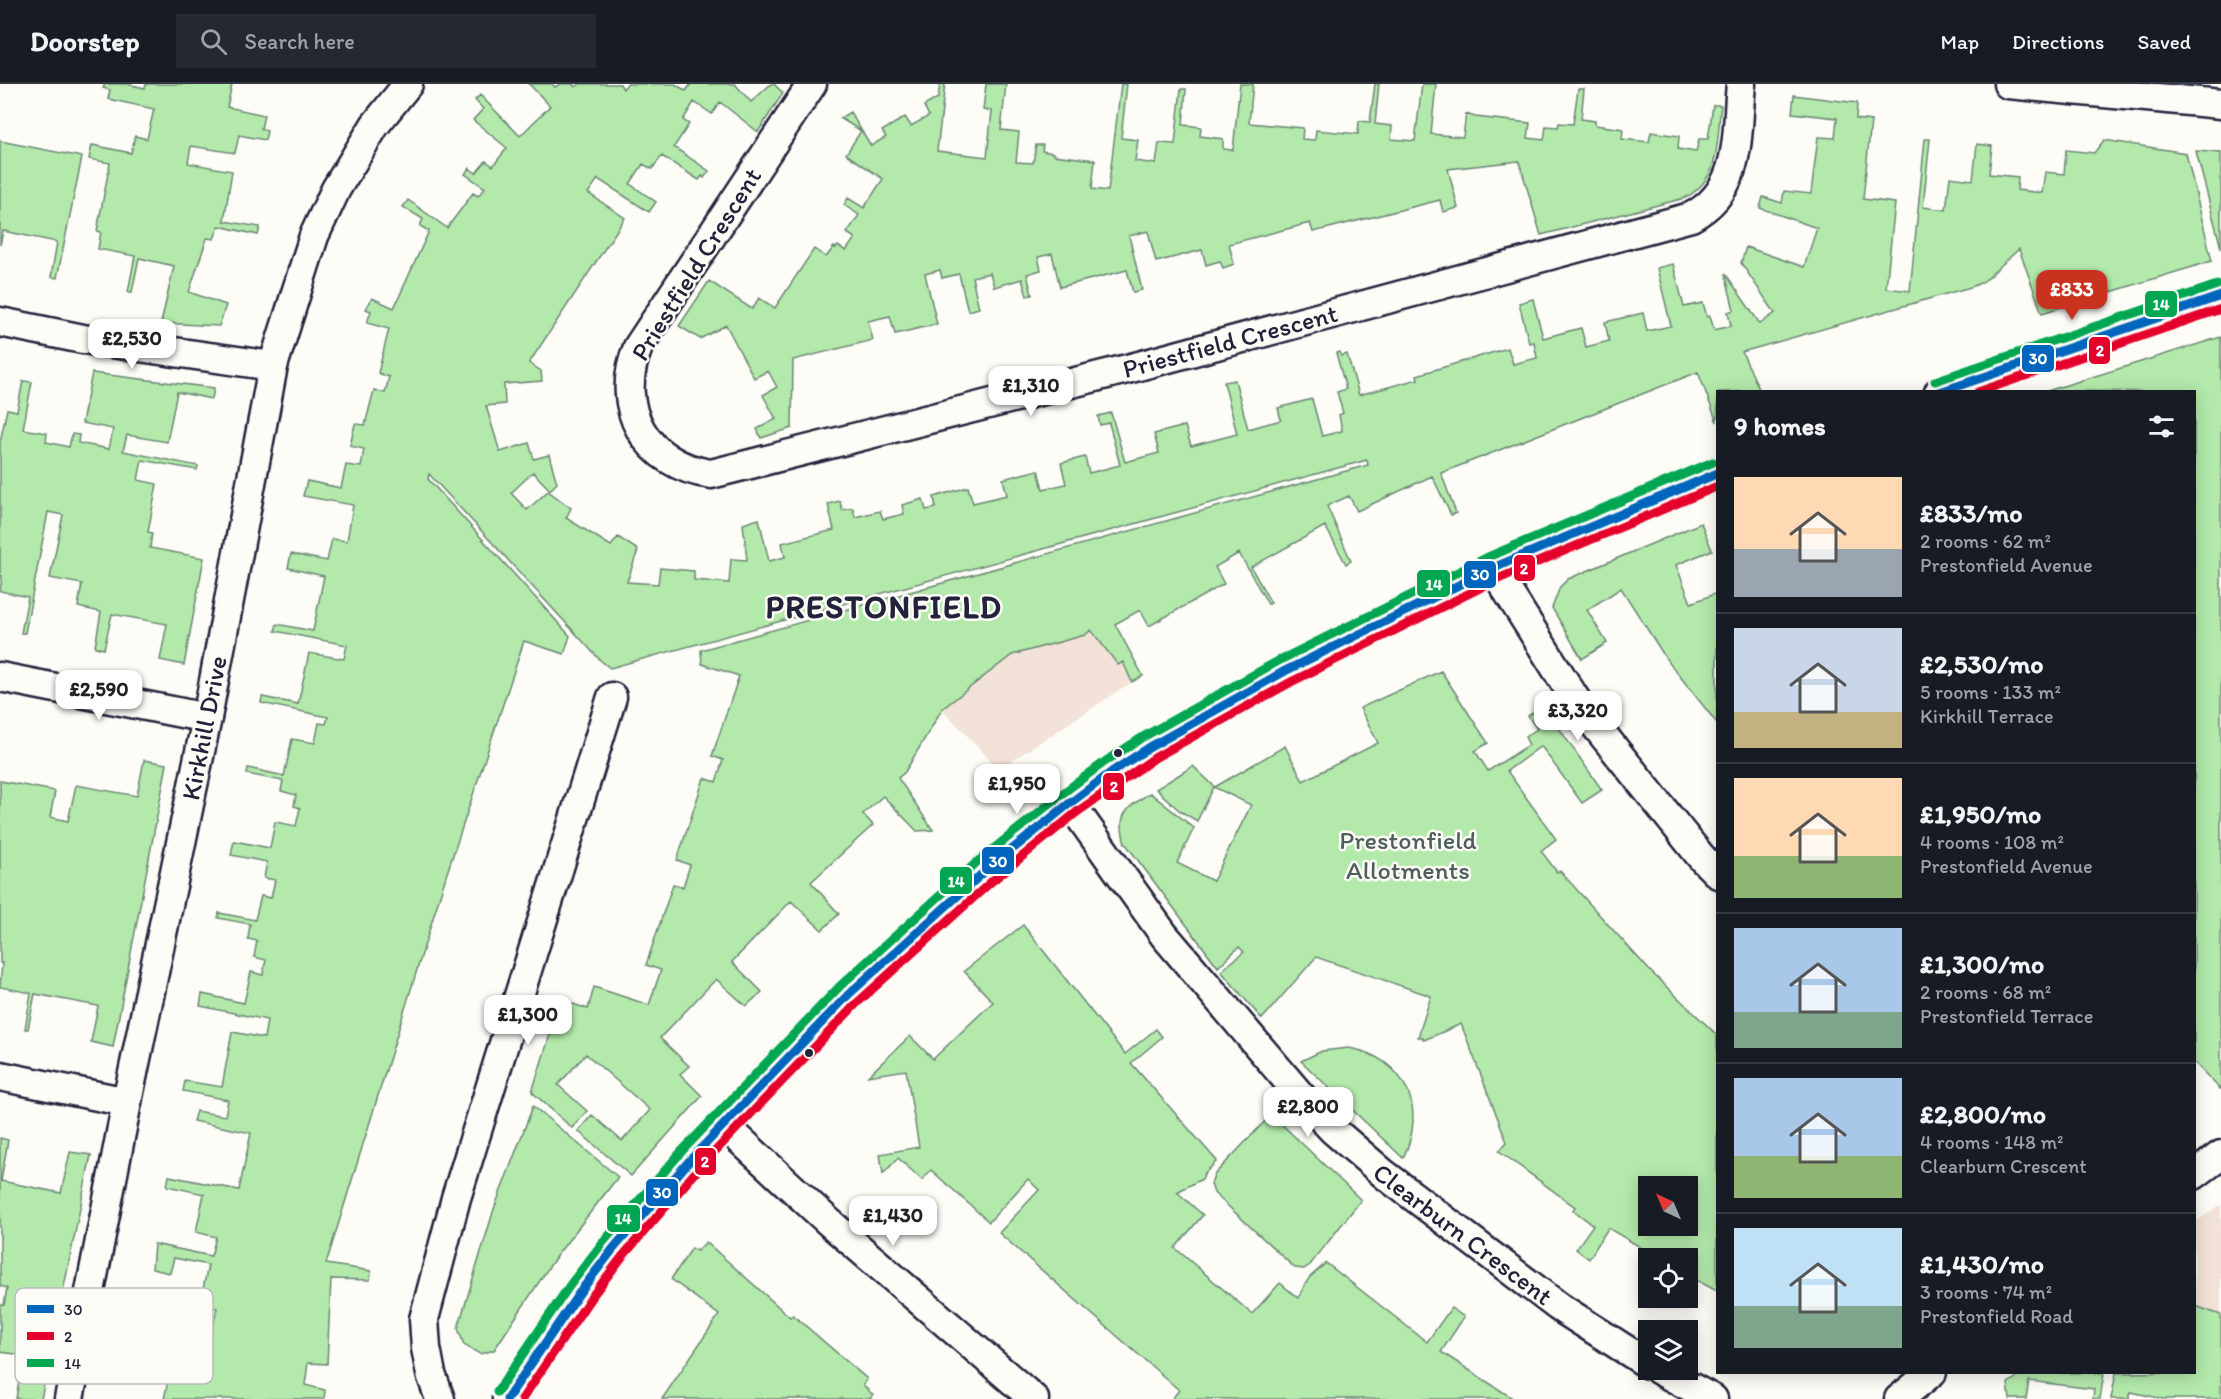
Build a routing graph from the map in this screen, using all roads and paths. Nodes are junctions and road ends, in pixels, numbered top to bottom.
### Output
1 (408, 84) edge
2 (812, 84) edge
3 (1741, 84) edge
4 (2008, 84) edge
5 (2221, 104) edge
6 (2221, 296) edge
7 (0, 322) edge
8 (273, 366) junction
9 (1945, 390) edge
10 (1716, 474) edge
11 (1493, 568) junction
12 (0, 677) edge
13 (612, 697) dead end
14 (207, 718) junction
15 (1070, 803) junction
16 (1716, 872) edge
17 (0, 1076) edge
18 (127, 1102) junction
19 (724, 1125) junction
20 (2221, 1155) edge
21 (2196, 1173) edge
22 (91, 1288) edge
23 (1638, 1358) edge
24 (1678, 1380) edge
25 (72, 1384) edge
26 (69, 1399) edge
27 (440, 1399) edge
28 (507, 1399) edge
29 (1034, 1399) edge
30 (1713, 1399) edge

1 - 8 street, Kirkhill Drive
2 - 3 street, Priestfield Crescent
4 - 5 street
6 - 9 street
7 - 8 street
8 - 14 street, Kirkhill Drive
10 - 11 street
11 - 15 street
11 - 16 street
12 - 14 street
13 - 27 street
14 - 18 street, Kirkhill Drive
15 - 19 street
15 - 23 street, Clearburn Crescent
17 - 18 street
18 - 22 street, Kirkhill Drive
19 - 28 street
19 - 29 street
20 - 21 street
24 - 30 street
25 - 26 street, Kirkhill Drive

